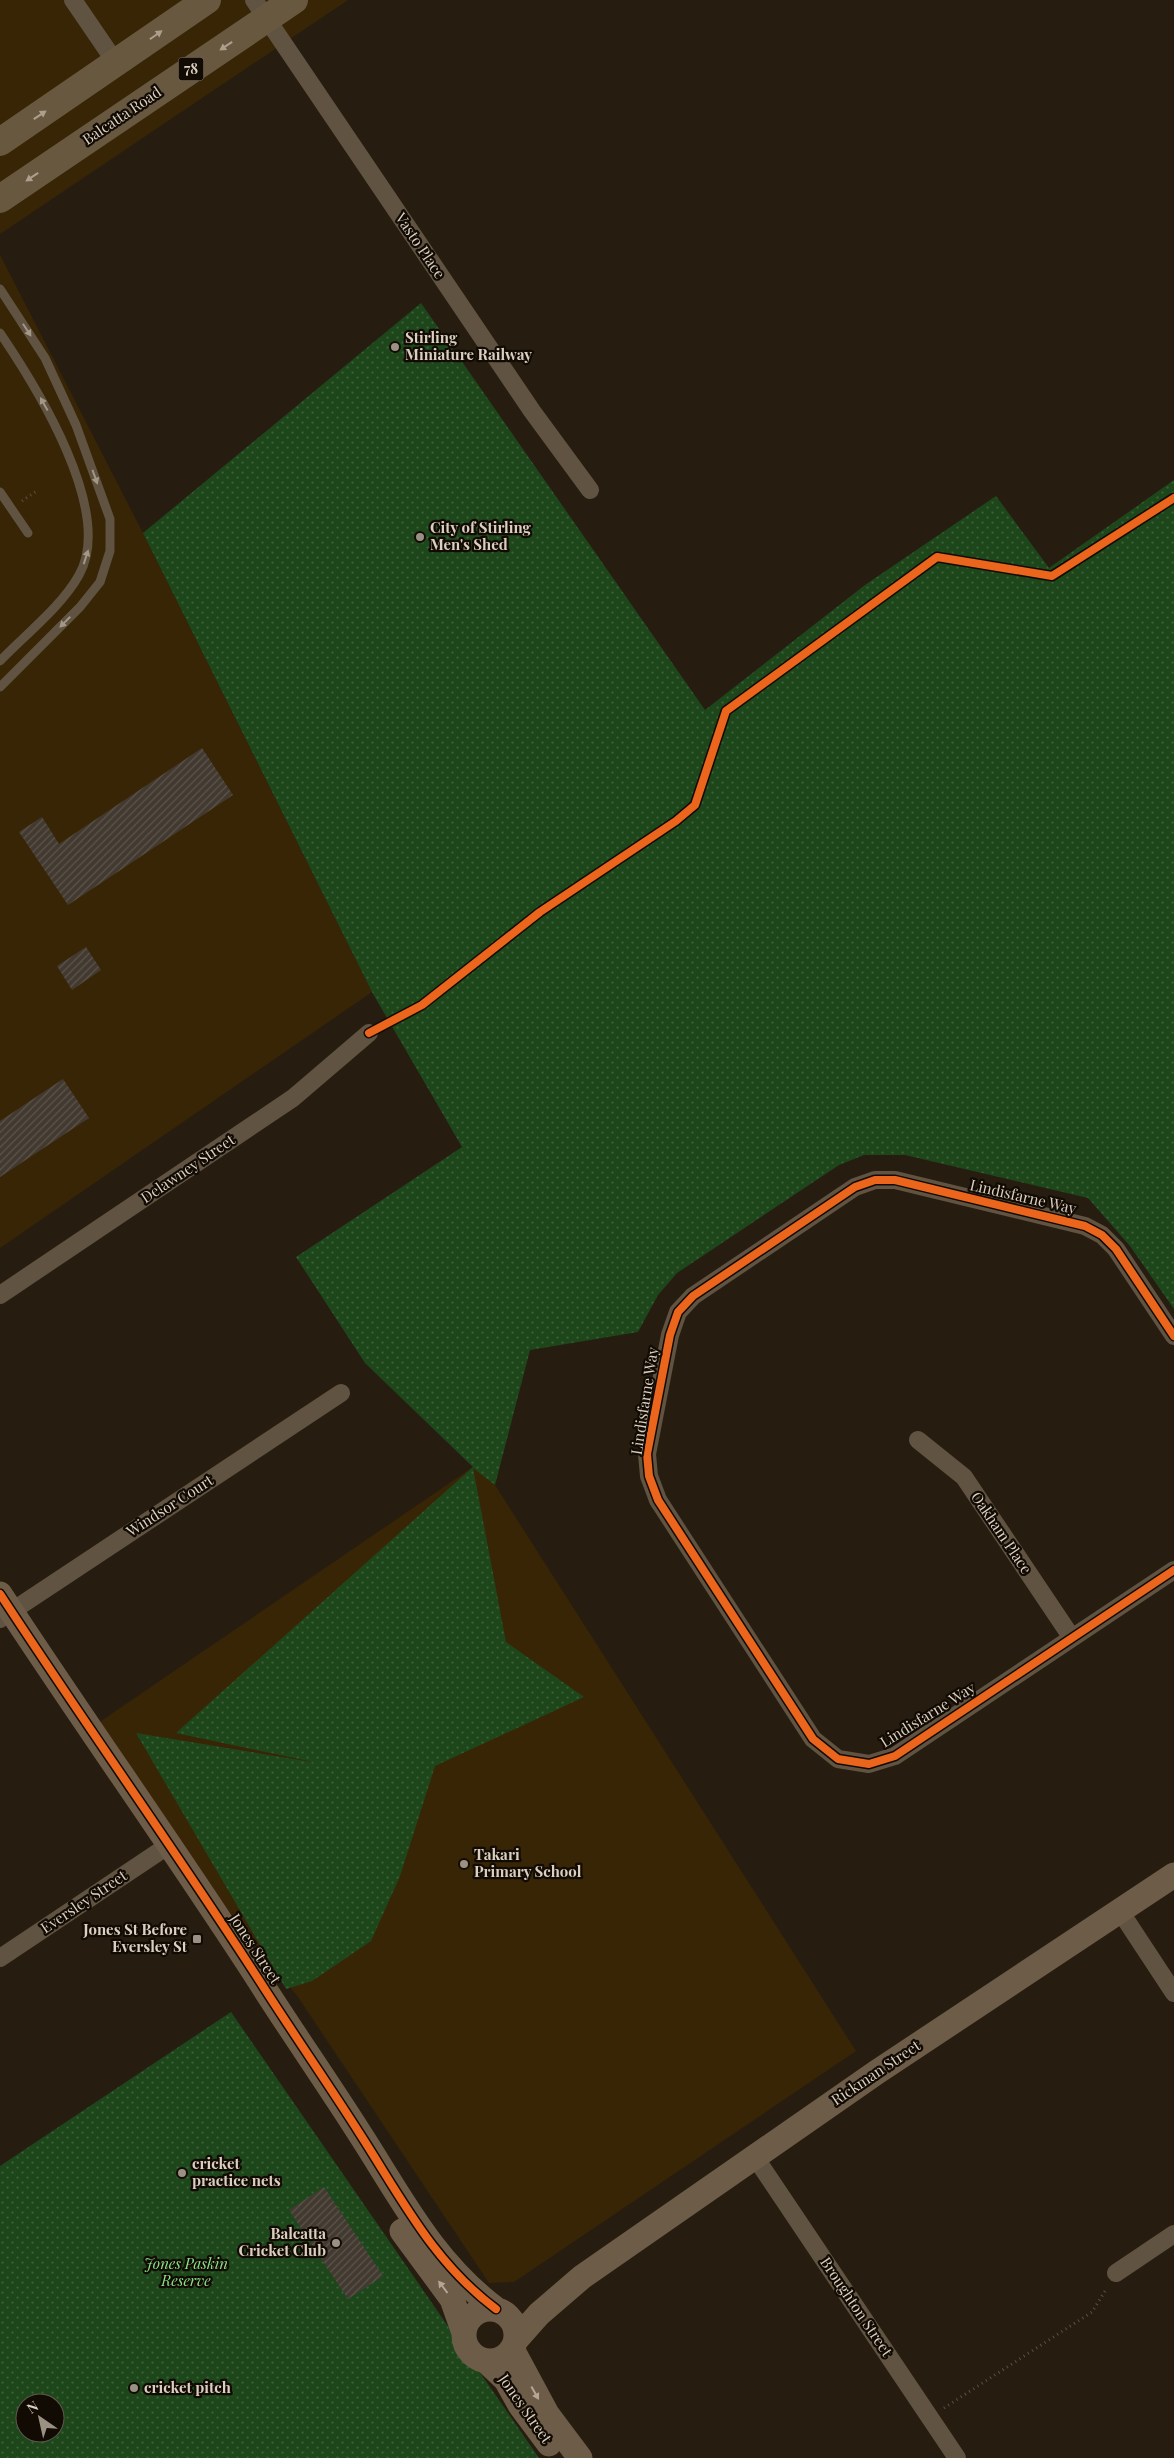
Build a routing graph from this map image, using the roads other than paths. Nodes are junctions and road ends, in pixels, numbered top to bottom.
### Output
1 (73, 0) edge
2 (207, 0) edge
3 (294, 0) edge
4 (260, 9) edge
5 (116, 63) junction
6 (0, 142) edge
7 (2, 199) edge
8 (0, 289) edge
9 (0, 333) edge
10 (590, 490) dead end
11 (0, 492) edge
12 (28, 533) dead end
13 (0, 661) edge
14 (0, 687) edge
15 (369, 1033) dead end
16 (0, 1295) edge
17 (1174, 1336) edge
18 (341, 1393) dead end
19 (918, 1440) dead end
20 (1174, 1570) edge
21 (3, 1612) edge
22 (1072, 1638) junction
23 (162, 1849) junction
24 (1174, 1875) edge
25 (1120, 1911) junction
26 (0, 1958) edge
27 (1174, 1992) edge
28 (755, 2157) junction
29 (1174, 2234) edge
30 (1116, 2273) road end
31 (582, 2277) junction
32 (501, 2312) junction
33 (463, 2330) junction
34 (514, 2344) junction
35 (487, 2362) junction
36 (560, 2458) edge
37 (580, 2458) edge
38 (957, 2458) edge

1 - 5 street
5 -> 2 main road
3 - 4 main road, Balcatta Road / 78
4 -> 7 main road, Balcatta Road / 78
4 - 10 street, Vasto Place
6 -> 5 main road
8 -> 14 lane
13 -> 9 lane
11 - 12 lane
15 - 16 street, Delawney Street
17 - 22 street, Lindisfarne Way
18 - 21 street, Windsor Court
19 - 22 street, Oakham Place
20 - 22 street, Lindisfarne Way
21 - 23 street, Jones Street
23 - 26 street, Eversley Street
23 - 32 street, Jones Street
33 -> 23 street, Jones Street
24 - 25 street, Rickman Street
25 - 27 street
25 - 28 street, Rickman Street
28 - 31 street, Rickman Street
28 - 38 street, Broughton Street
29 - 30 street
31 - 32 street, Rickman Street
31 - 34 street, Rickman Street
32 - 33 street
32 - 34 street
33 - 35 street
34 - 35 street
34 -> 37 street, Jones Street
35 - 36 street, Jones Street

